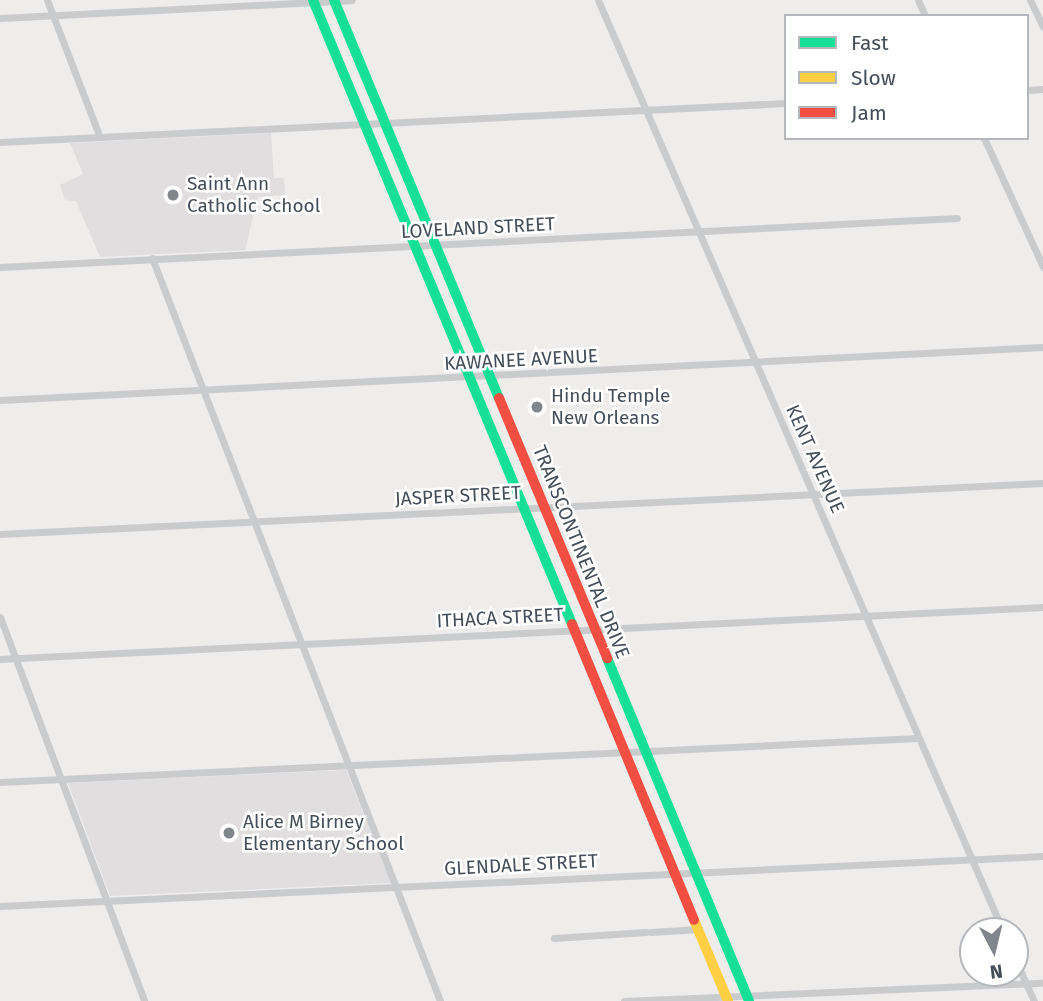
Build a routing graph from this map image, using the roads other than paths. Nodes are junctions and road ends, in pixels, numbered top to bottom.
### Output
1 (47, 0) edge
2 (334, 0) edge
3 (352, 0) edge
4 (598, 0) edge
5 (1030, 0) edge
6 (314, 1) edge
7 (53, 15) junction
8 (0, 18) edge
9 (1043, 27) edge
10 (784, 103) edge
11 (645, 111) junction
12 (385, 124) junction
13 (366, 125) junction
14 (100, 137) junction
15 (985, 140) edge
16 (0, 142) edge
17 (957, 219) dead end
18 (698, 232) junction
19 (416, 246) junction
20 (436, 246) junction
21 (152, 258) junction
22 (0, 267) edge
23 (1043, 267) edge
24 (1043, 347) edge
25 (757, 365) junction
26 (490, 377) junction
27 (471, 378) junction
28 (200, 390) junction
29 (0, 400) edge
30 (1043, 483) edge
31 (814, 495) junction
32 (545, 508) junction
33 (525, 509) junction
34 (252, 522) junction
35 (0, 534) edge
36 (1043, 607) edge
37 (0, 617) edge
38 (866, 617) junction
39 (594, 629) junction
40 (575, 630) junction
41 (299, 643) junction
42 (16, 658) junction
43 (0, 659) edge
44 (918, 738) junction
45 (626, 751) junction
46 (643, 751) junction
47 (348, 766) junction
48 (60, 779) junction
49 (0, 782) edge
50 (1043, 856) edge
51 (972, 860) junction
52 (695, 872) junction
53 (676, 873) junction
54 (396, 887) junction
55 (108, 901) junction
56 (0, 906) edge
57 (997, 917) edge
58 (699, 929) junction
59 (554, 938) dead end
60 (966, 987) edge
61 (748, 998) edge
62 (727, 999) edge
63 (144, 1001) edge
64 (440, 1001) edge
65 (624, 1001) edge

1 - 7 street
2 - 3 street
2 - 6 street
2 - 12 street, TRANSCONTINENTAL DRIVE
4 - 11 street, KENT AVENUE
5 - 9 street
6 - 7 street
6 - 13 street, TRANSCONTINENTAL DRIVE
7 - 8 street
7 - 14 street
10 - 11 street
11 - 12 street
11 - 18 street, KENT AVENUE
12 - 13 street
12 - 20 street, TRANSCONTINENTAL DRIVE
13 - 14 street
13 - 19 street, TRANSCONTINENTAL DRIVE
14 - 16 street
15 - 23 street
17 - 18 street, LOVELAND STREET
18 - 20 street, LOVELAND STREET
18 - 25 street, KENT AVENUE
19 - 20 street, LOVELAND STREET
19 - 21 street, LOVELAND STREET
19 - 27 street, TRANSCONTINENTAL DRIVE
20 - 26 street, TRANSCONTINENTAL DRIVE
21 - 22 street, LOVELAND STREET
21 - 28 street
24 - 25 street, KAWANEE AVENUE
25 - 26 street, KAWANEE AVENUE
25 - 31 street, KENT AVENUE
26 - 27 street, KAWANEE AVENUE
26 - 32 street, TRANSCONTINENTAL DRIVE
27 - 28 street, KAWANEE AVENUE
27 - 33 street, TRANSCONTINENTAL DRIVE
28 - 29 street, KAWANEE AVENUE
28 - 34 street
30 - 31 street, JASPER STREET
31 - 32 street, JASPER STREET
31 - 38 street, KENT AVENUE
32 - 33 street, JASPER STREET
32 - 39 street, TRANSCONTINENTAL DRIVE
33 - 34 street, JASPER STREET
33 - 40 street, TRANSCONTINENTAL DRIVE
34 - 35 street, JASPER STREET
34 - 41 street
36 - 38 street, ITHACA STREET
37 - 42 street
38 - 39 street, ITHACA STREET
38 - 44 street, KENT AVENUE
39 - 40 street, ITHACA STREET
39 - 46 street, TRANSCONTINENTAL DRIVE
40 - 41 street, ITHACA STREET
40 - 45 street, TRANSCONTINENTAL DRIVE
41 - 42 street, ITHACA STREET
41 - 47 street
42 - 43 street, ITHACA STREET
42 - 48 street
44 - 46 street
44 - 51 street, KENT AVENUE
45 - 46 street
45 - 47 street
45 - 53 street, TRANSCONTINENTAL DRIVE
46 - 52 street, TRANSCONTINENTAL DRIVE
47 - 48 street
47 - 54 street
48 - 49 street
48 - 55 street
50 - 51 street, GLENDALE STREET
51 - 52 street, GLENDALE STREET
51 - 57 street, KENT AVENUE
52 - 53 street, GLENDALE STREET
52 - 61 street, TRANSCONTINENTAL DRIVE
53 - 54 street, GLENDALE STREET
53 - 58 street, TRANSCONTINENTAL DRIVE
54 - 55 street, GLENDALE STREET
54 - 64 street
55 - 56 street, GLENDALE STREET
55 - 63 street
58 - 59 street
58 - 62 street, TRANSCONTINENTAL DRIVE
60 - 61 street
61 - 62 street
62 - 65 street

